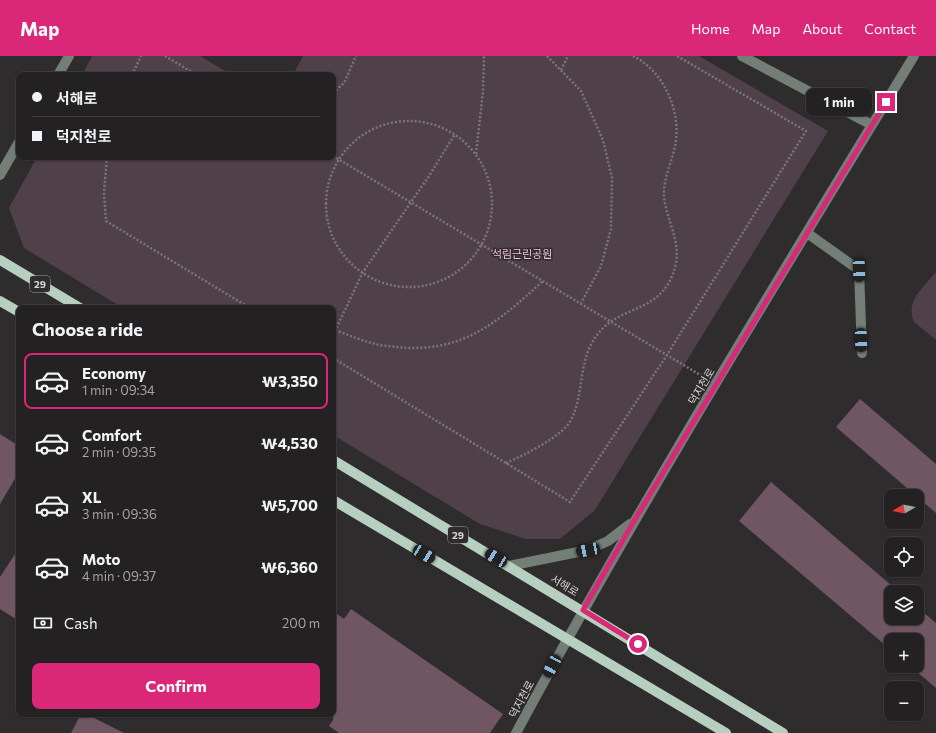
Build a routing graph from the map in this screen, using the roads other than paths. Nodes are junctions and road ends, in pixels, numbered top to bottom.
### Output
1 (70, 56) edge
2 (742, 56) edge
3 (914, 56) edge
4 (753, 59) edge
5 (60, 72) edge
6 (872, 125) junction
7 (16, 147) edge
8 (0, 175) edge
9 (807, 233) junction
10 (0, 260) edge
11 (0, 301) edge
12 (75, 305) edge
13 (16, 310) edge
14 (862, 354) dead end
15 (336, 462) edge
16 (336, 502) edge
17 (634, 521) junction
18 (509, 566) junction
19 (583, 610) junction
20 (566, 640) junction
21 (516, 733) edge
22 (726, 733) edge
23 (783, 733) edge

1 - 5 street
2 - 4 street
3 - 6 street, 덕지천로
4 - 6 street
6 - 9 street, 덕지천로
7 - 8 street
9 - 14 street
9 - 17 street, 덕지천로
10 - 12 main road, 29
11 - 13 main road
15 - 18 main road, 서해로 / 29
16 - 20 main road
17 - 18 street
17 - 19 street, 덕지천로
18 - 19 main road, 서해로 / 29
19 - 20 street, 덕지천로
19 - 23 main road, 서해로 / 29
20 - 21 street, 덕지천로
20 - 22 main road

